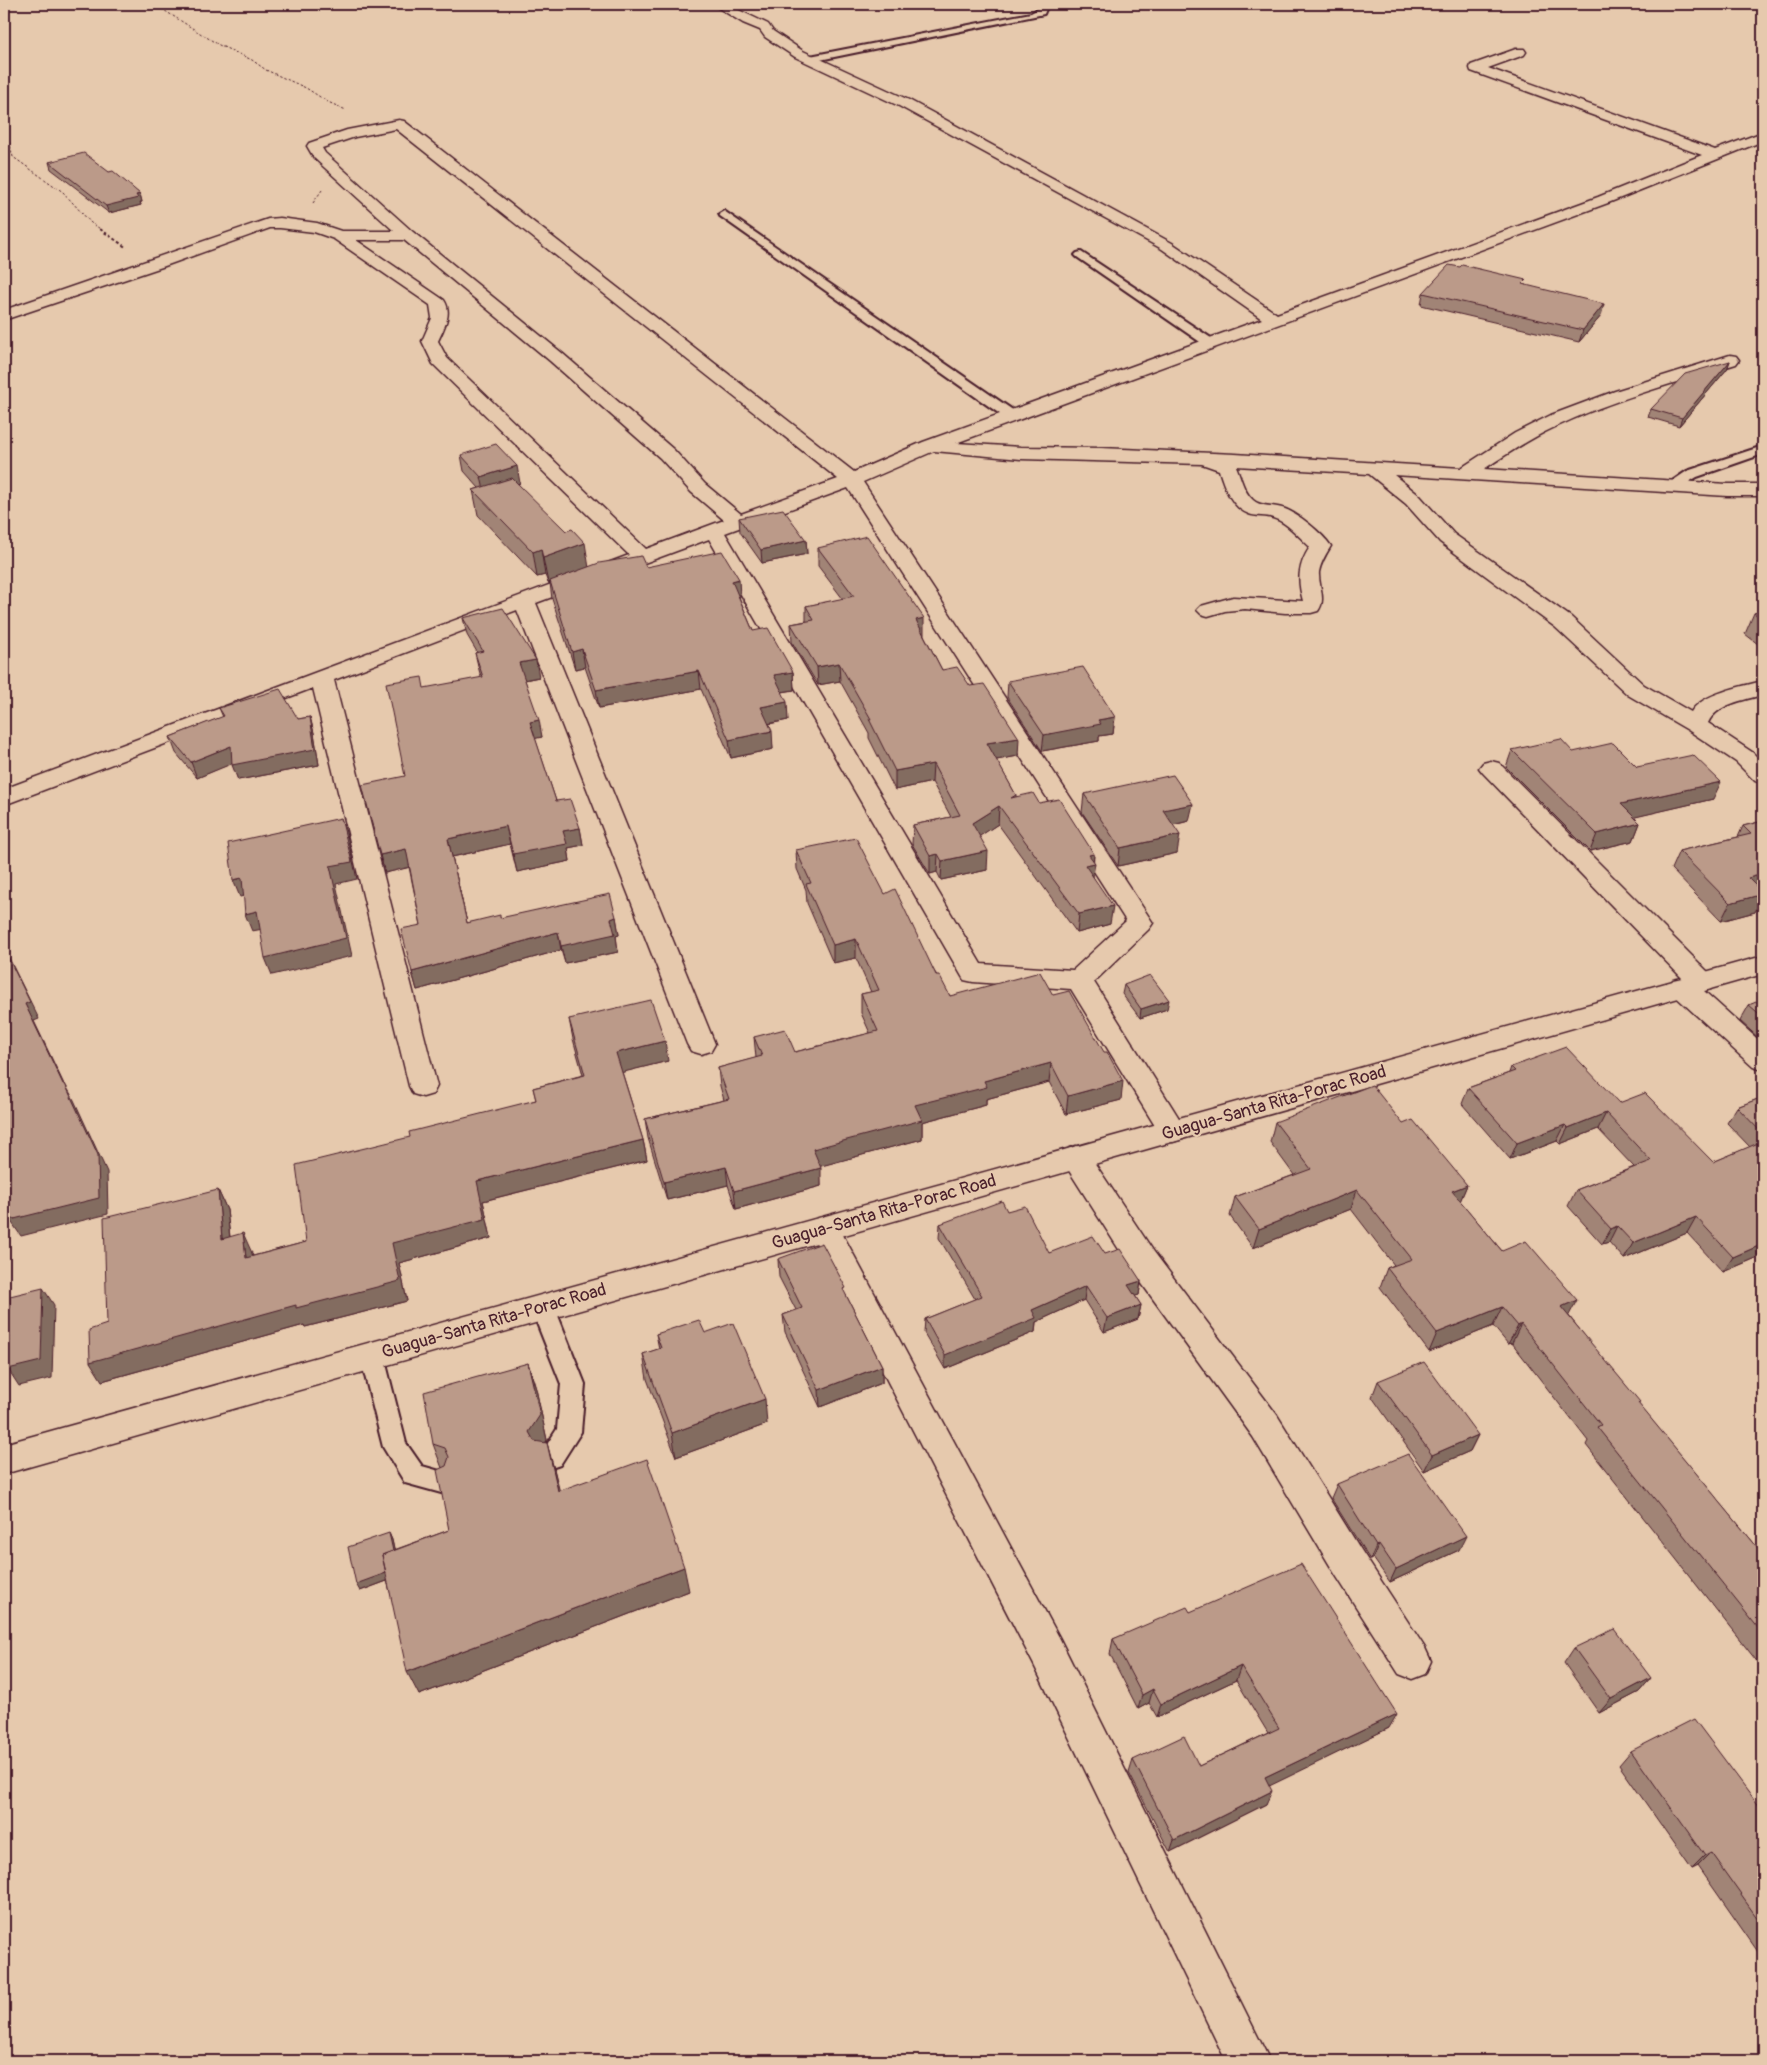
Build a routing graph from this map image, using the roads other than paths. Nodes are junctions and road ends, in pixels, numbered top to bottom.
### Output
1 (718, 4) edge
2 (1038, 4) edge
3 (1520, 52) dead end
4 (810, 59) junction
5 (1763, 136) edge
6 (1714, 155) junction
7 (724, 214) dead end
8 (408, 235) junction
9 (339, 236) junction
10 (1081, 256) dead end
11 (4, 315) edge
12 (1276, 320) junction
13 (1210, 344) junction
14 (1730, 360) edge
15 (1012, 416) junction
16 (930, 446) junction
17 (1763, 450) edge
18 (1206, 459) junction
19 (1372, 467) junction
20 (1465, 474) junction
21 (852, 480) junction
22 (1672, 486) junction
23 (1763, 490) edge
24 (738, 522) junction
25 (714, 532) junction
26 (643, 557) junction
27 (524, 600) junction
28 (1208, 610) dead end
29 (322, 677) junction
30 (1763, 688) edge
31 (1696, 725) junction
32 (1491, 768) dead end
33 (1763, 776) edge
34 (4, 797) edge
35 (1763, 965) edge
36 (1079, 980) junction
37 (1692, 985) junction
38 (701, 1044) dead end
39 (1763, 1060) edge
40 (423, 1086) dead end
41 (1173, 1131) junction
42 (1076, 1158) junction
43 (824, 1229) junction
44 (542, 1308) junction
45 (372, 1356) junction
46 (551, 1456) edge
47 (4, 1459) edge
48 (445, 1482) edge
49 (1412, 1660) dead end
50 (1249, 2061) edge

1 - 4 street
2 - 4 lane
3 - 6 street
4 - 12 street
5 - 6 street
6 - 12 street
7 - 15 lane
8 - 9 street
8 - 21 street
8 - 24 street
9 - 11 street
9 - 26 street
10 - 13 lane
12 - 13 street
13 - 15 street
14 - 20 street
15 - 16 street
16 - 18 street
16 - 21 street
17 - 22 lane
18 - 19 street
18 - 28 street
19 - 20 street
19 - 31 street
20 - 22 street
21 - 24 street
21 - 36 street
22 - 23 street
24 - 25 street
25 - 26 street
25 - 36 street
26 - 27 street
27 - 29 street
27 - 38 street
29 - 34 street
29 - 40 street
30 - 31 street
31 - 33 street
32 - 37 street
35 - 37 street, Guagua-Santa Rita-Porac Road
36 - 41 street
37 - 39 street
37 - 41 street, Guagua-Santa Rita-Porac Road
41 - 42 street, Guagua-Santa Rita-Porac Road
42 - 43 street, Guagua-Santa Rita-Porac Road
42 - 49 street
43 - 44 street, Guagua-Santa Rita-Porac Road
43 - 50 street
44 - 45 street, Guagua-Santa Rita-Porac Road
44 - 46 lane
45 - 47 street, Guagua-Santa Rita-Porac Road
45 - 48 lane

